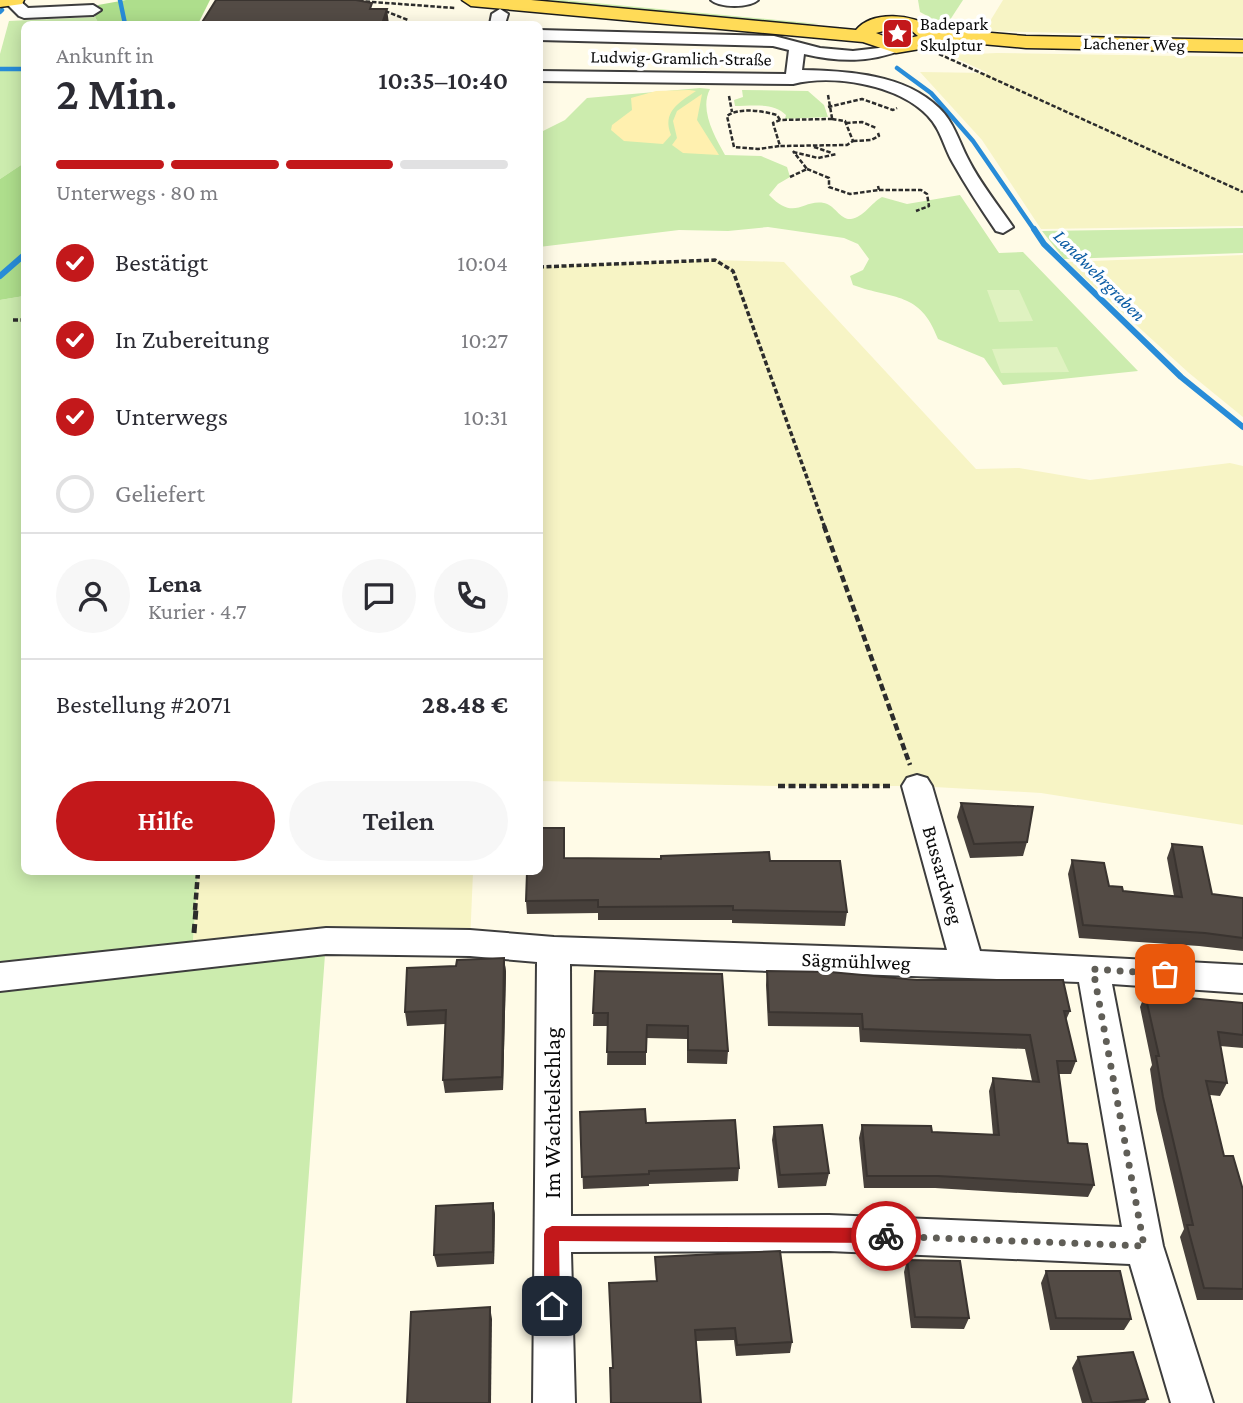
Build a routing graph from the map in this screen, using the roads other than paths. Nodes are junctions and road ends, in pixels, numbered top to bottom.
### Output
1 (471, 0) edge
2 (527, 0) edge
3 (718, 0) edge
4 (726, 0) edge
5 (751, 0) edge
6 (8, 2) edge
7 (565, 7) junction
8 (93, 10) dead end
9 (543, 35) edge
10 (927, 41) junction
11 (876, 43) junction
12 (1243, 46) edge
13 (797, 49) junction
14 (793, 75) junction
15 (543, 76) edge
16 (1003, 227) dead end
17 (917, 786) road end
18 (554, 950) junction
19 (968, 965) junction
20 (1093, 969) junction
21 (0, 977) edge
22 (1243, 979) edge
23 (552, 1234) junction
24 (1144, 1246) junction
25 (554, 1403) edge
26 (1192, 1403) edge

1 - 7 main road
2 - 7 main road
3 - 4 street
4 - 5 street
6 - 8 street
7 - 11 main road
9 - 13 street, Ludwig-Gramlich-Straße
10 - 11 main road
10 - 11 main road
10 - 12 main road, Lachener Weg
11 - 13 street, Ludwig-Gramlich-Straße
13 - 14 street, Ludwig-Gramlich-Straße
14 - 15 street, Ludwig-Gramlich-Straße
14 - 16 street
17 - 19 street, Bussardweg
18 - 19 street, Sägmühlweg
18 - 21 street, Sägmühlweg
18 - 23 street, Im Wachtelschlag
19 - 20 street, Sägmühlweg
20 - 22 street, Sägmühlweg
20 - 24 street
23 - 24 street
23 - 25 street, Im Wachtelschlag
24 - 26 street

